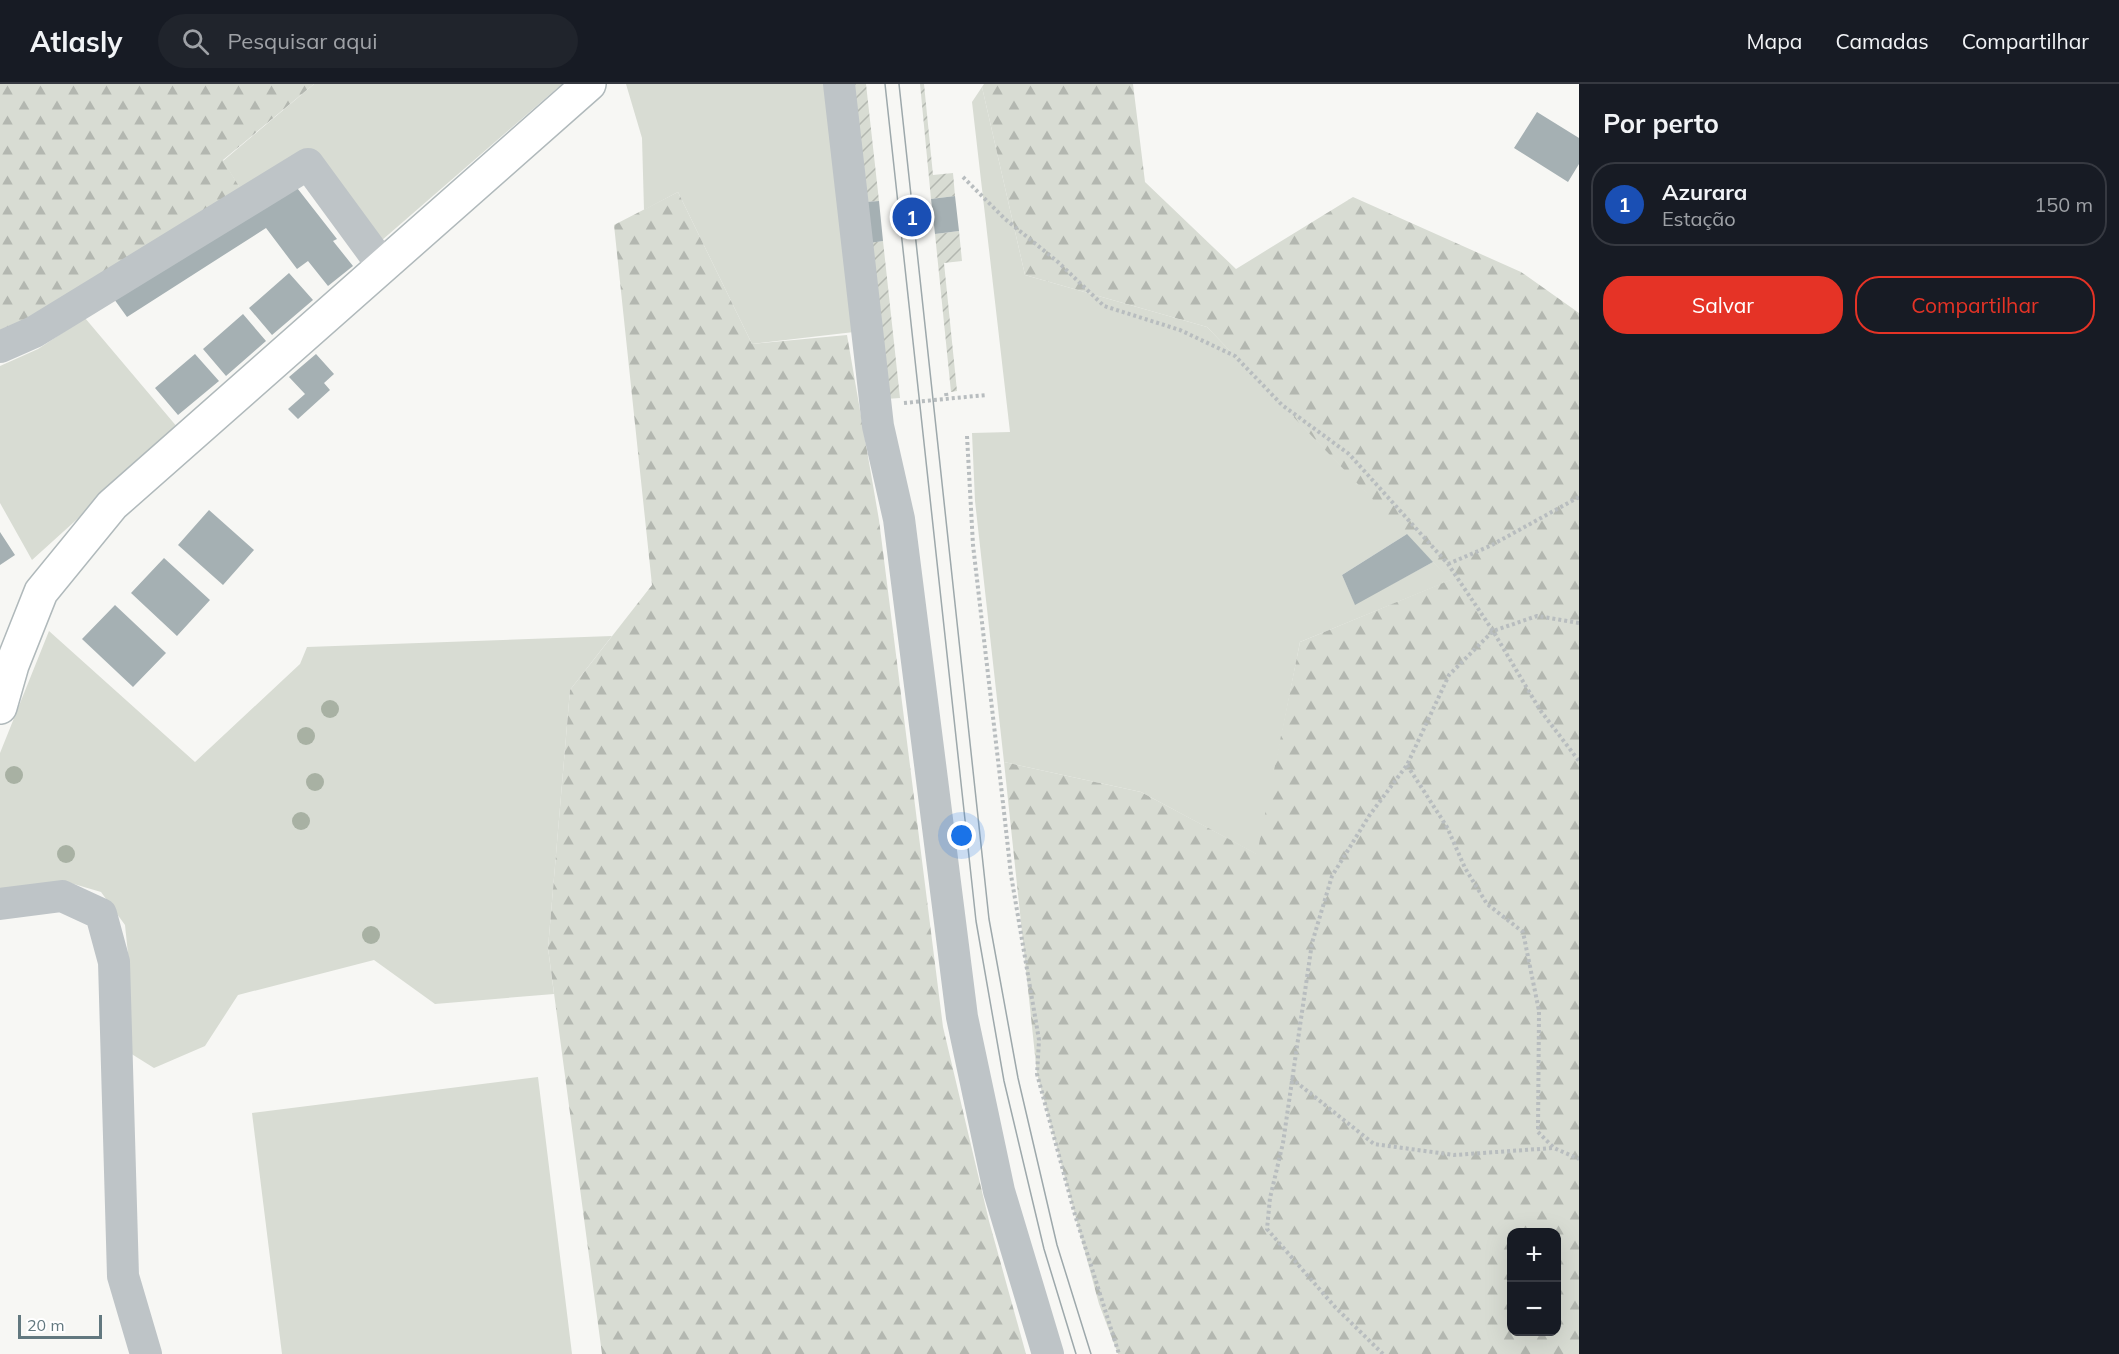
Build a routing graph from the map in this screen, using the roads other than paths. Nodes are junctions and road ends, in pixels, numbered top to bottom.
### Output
1 (589, 84) edge
2 (839, 84) edge
3 (382, 266) junction
4 (0, 347) edge
5 (0, 707) edge
6 (0, 904) edge
7 (146, 1354) edge
8 (1048, 1354) edge

1 - 3 street
2 - 8 street
3 - 4 street
3 - 5 street
6 - 7 street

